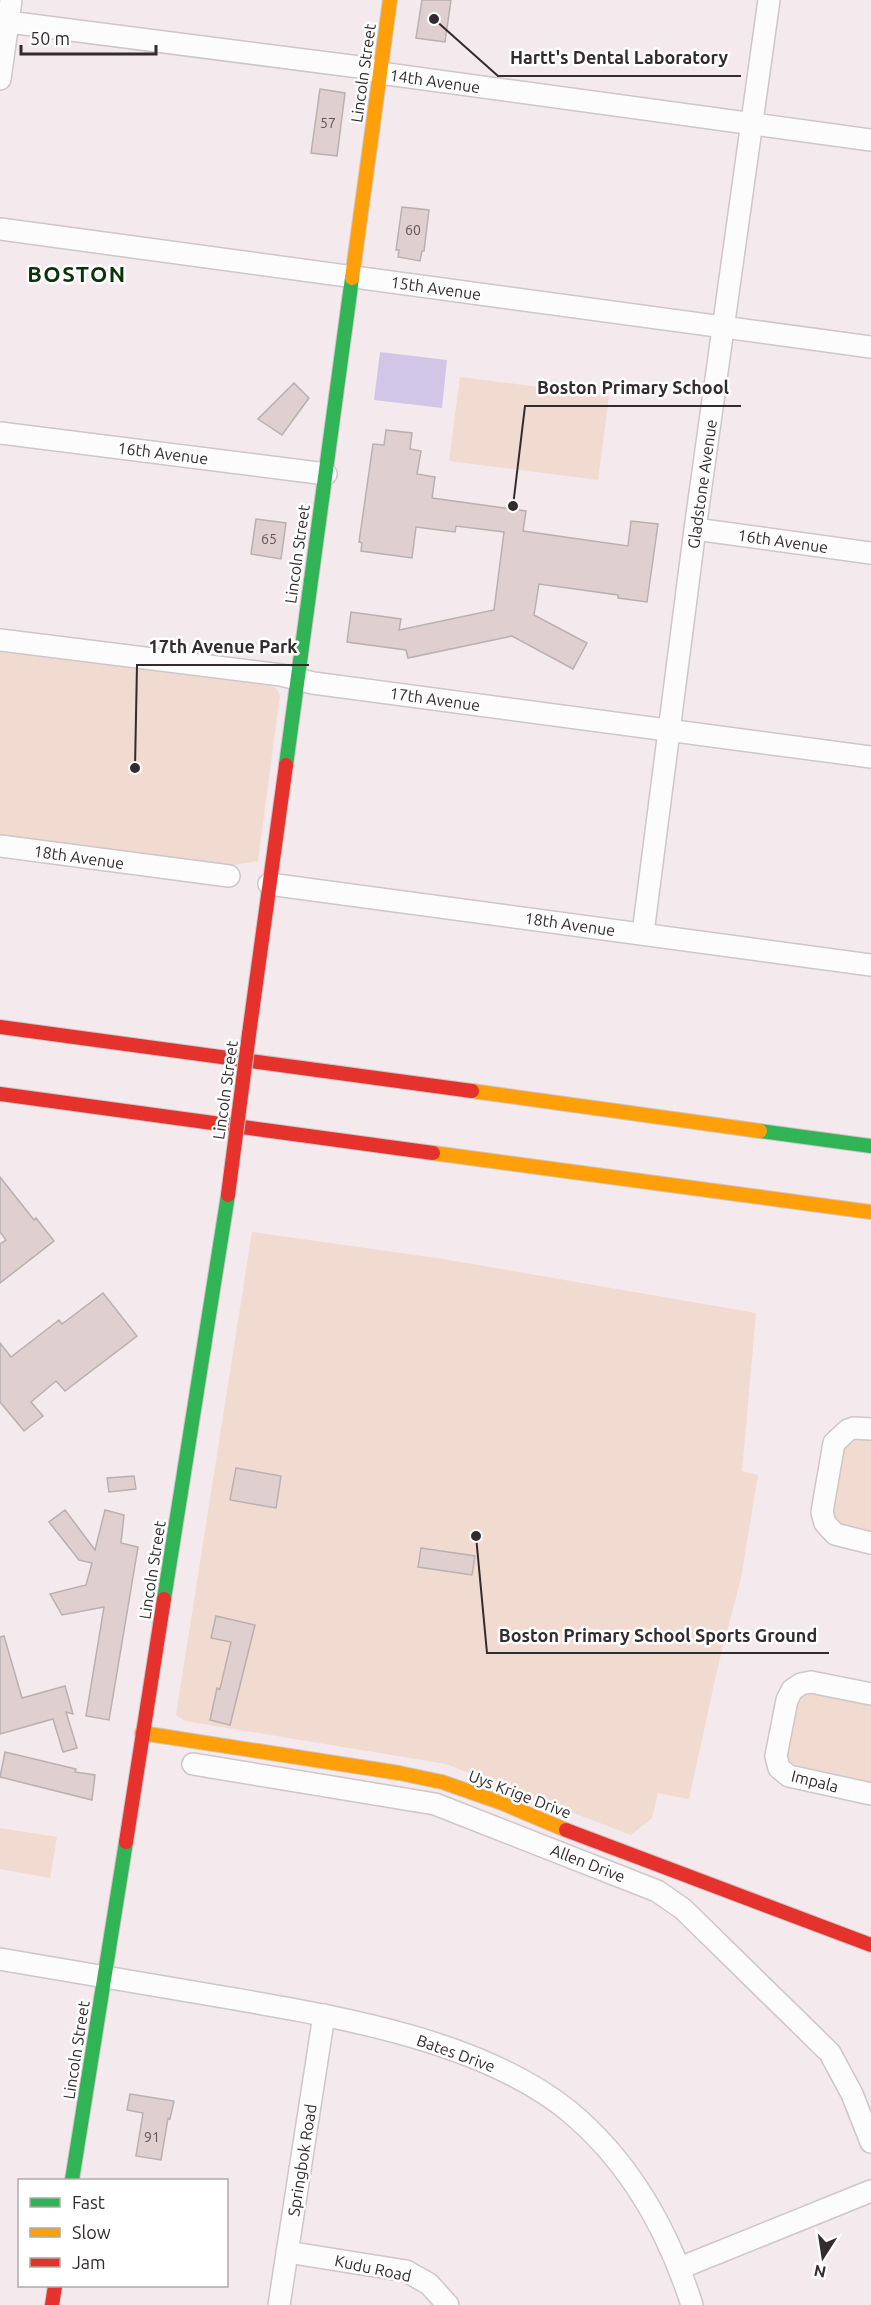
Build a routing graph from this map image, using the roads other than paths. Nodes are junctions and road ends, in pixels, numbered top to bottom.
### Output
1 (10, 0) edge
2 (390, 0) edge
3 (769, 0) edge
4 (4, 22) edge
5 (380, 73) junction
6 (0, 79) edge
7 (752, 124) junction
8 (871, 140) edge
9 (0, 228) edge
10 (352, 277) junction
11 (723, 327) junction
12 (871, 347) edge
13 (0, 433) edge
14 (326, 474) junction
15 (695, 529) junction
16 (871, 553) edge
17 (0, 640) edge
18 (297, 678) junction
19 (668, 730) junction
20 (871, 757) edge
21 (0, 846) edge
22 (229, 876) dead end
23 (269, 884) junction
24 (643, 933) junction
25 (871, 965) edge
26 (0, 1027) edge
27 (0, 1094) edge
28 (871, 1146) edge
29 (871, 1212) edge
30 (871, 1429) edge
31 (871, 1543) edge
32 (871, 1694) edge
33 (142, 1732) junction
34 (193, 1764) dead end
35 (871, 1794) edge
36 (871, 1945) edge
37 (0, 1959) edge
38 (105, 1977) junction
39 (324, 2015) junction
40 (871, 2142) edge
41 (72, 2179) edge
42 (871, 2191) edge
43 (287, 2252) junction
44 (680, 2268) junction
45 (55, 2287) edge
46 (52, 2305) edge
47 (279, 2305) edge
48 (448, 2305) edge
49 (692, 2305) edge

1 - 4 street
2 - 5 main road, Lincoln Street
3 - 7 street, Gladstone Avenue
4 - 5 street, 14th Avenue
4 - 6 street
5 - 7 street, 14th Avenue
5 - 10 main road, Lincoln Street
7 - 8 street, 14th Avenue
7 - 11 street, Gladstone Avenue
9 - 10 street, 15th Avenue
10 - 11 street, 15th Avenue
10 - 14 main road, Lincoln Street
11 - 12 street, 15th Avenue
11 - 15 street, Gladstone Avenue
13 - 14 street, 16th Avenue
14 - 18 main road, Lincoln Street
15 - 16 street, 16th Avenue
15 - 19 street, Gladstone Avenue
17 - 18 street, 17th Avenue
18 - 19 street, 17th Avenue
18 - 23 main road, Lincoln Street
19 - 20 street, 17th Avenue
19 - 24 street, Gladstone Avenue
21 - 22 street, 18th Avenue
23 - 24 street, 18th Avenue
23 - 33 main road, Lincoln Street, bridge
24 - 25 street, 18th Avenue
26 - 28 main road
27 - 29 main road
30 - 31 street
32 - 35 street, Impala
33 - 36 main road, Uys Krige Drive
33 - 38 main road, Lincoln Street
34 - 40 street, Allen Drive
37 - 38 street, Bates Drive
38 - 39 street, Bates Drive
38 - 41 main road, Lincoln Street
39 - 43 street, Springbok Road
39 - 44 street, Bates Drive
42 - 44 street
43 - 47 street, Springbok Road
43 - 48 street, Kudu Road
44 - 49 street, Bates Drive
45 - 46 main road

